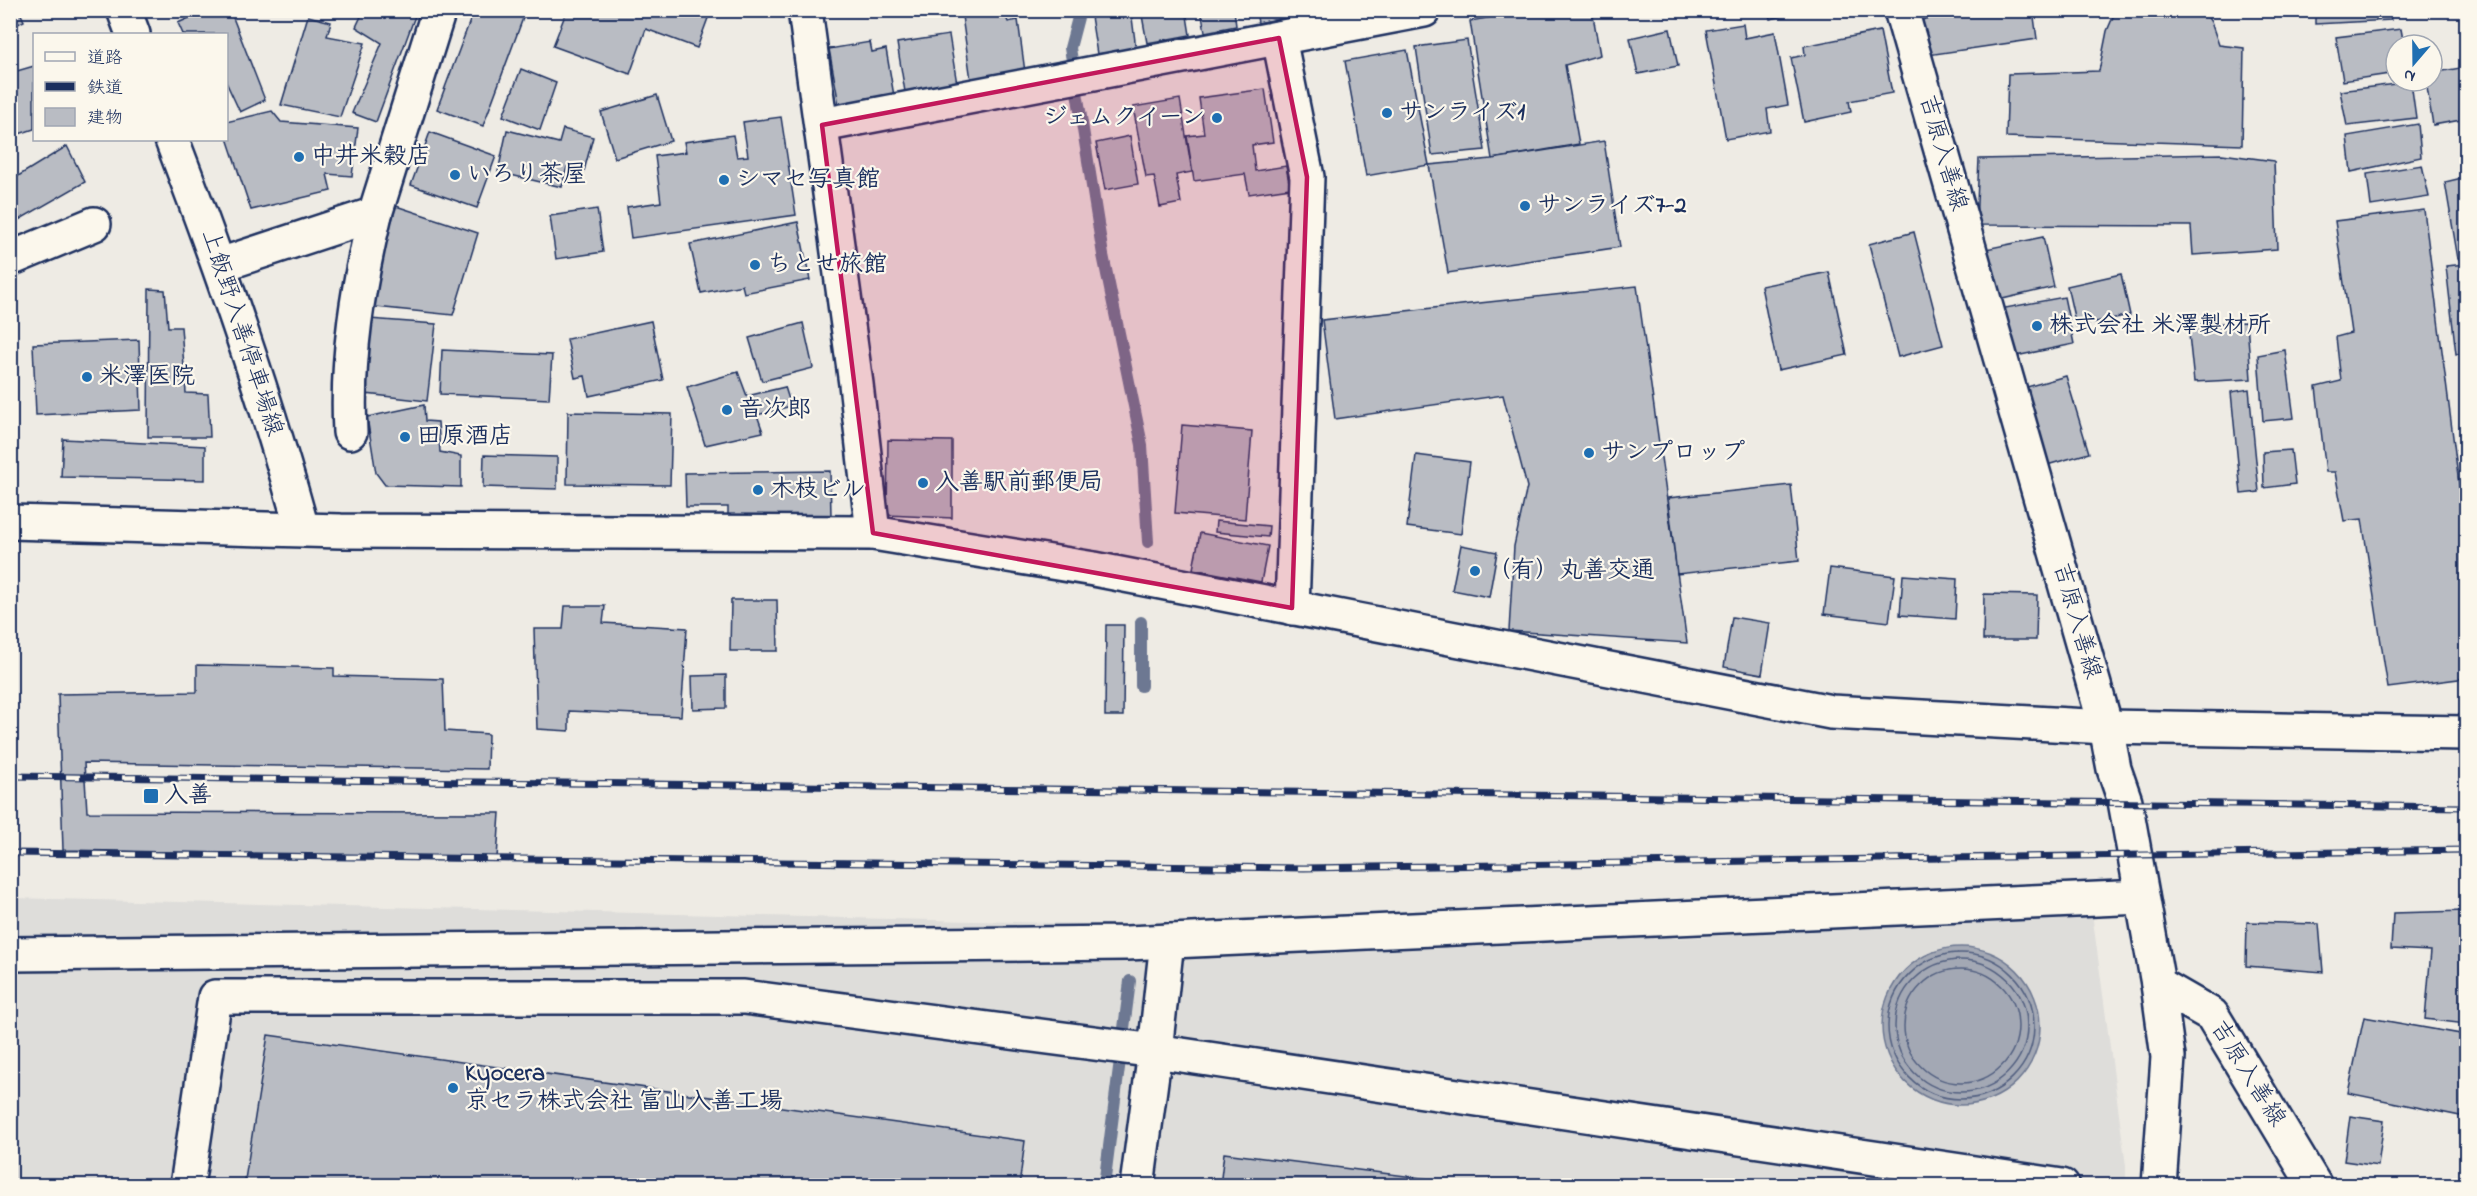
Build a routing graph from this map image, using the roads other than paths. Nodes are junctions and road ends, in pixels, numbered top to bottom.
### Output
1 (124, 10) edge
2 (439, 10) edge
3 (805, 10) edge
4 (1424, 10) edge
5 (1901, 10) edge
6 (133, 33) edge
7 (1279, 38) junction
8 (822, 125) junction
9 (172, 141) edge
10 (375, 214) junction
11 (94, 224) dead end
12 (10, 259) edge
13 (220, 265) junction
14 (350, 432) dead end
15 (11, 521) edge
16 (302, 529) junction
17 (873, 533) junction
18 (1292, 608) junction
19 (2106, 728) junction
20 (2466, 733) edge
21 (2142, 897) junction
22 (1167, 941) junction
23 (10, 954) edge
24 (2158, 984) junction
25 (1155, 1051) junction
26 (187, 1185) edge
27 (1137, 1185) edge
28 (2062, 1185) edge
29 (2159, 1185) edge
30 (2314, 1185) edge

1 - 6 street
2 - 10 street
3 - 8 street
4 - 7 street
5 - 19 street, 吉原入善線
7 - 8 street
7 - 18 street
8 - 17 street
9 - 13 street, 上飯野入善停車場線
10 - 13 street
10 - 14 street
11 - 12 street
13 - 16 street, 上飯野入善停車場線
15 - 16 street
16 - 17 street
17 - 18 street
18 - 19 street
19 - 20 street
19 - 21 street, 吉原入善線
21 - 22 street
21 - 24 street, 吉原入善線
22 - 23 street
22 - 25 street
24 - 29 street
24 - 30 street, 吉原入善線
25 - 26 street
25 - 27 street
25 - 28 street

